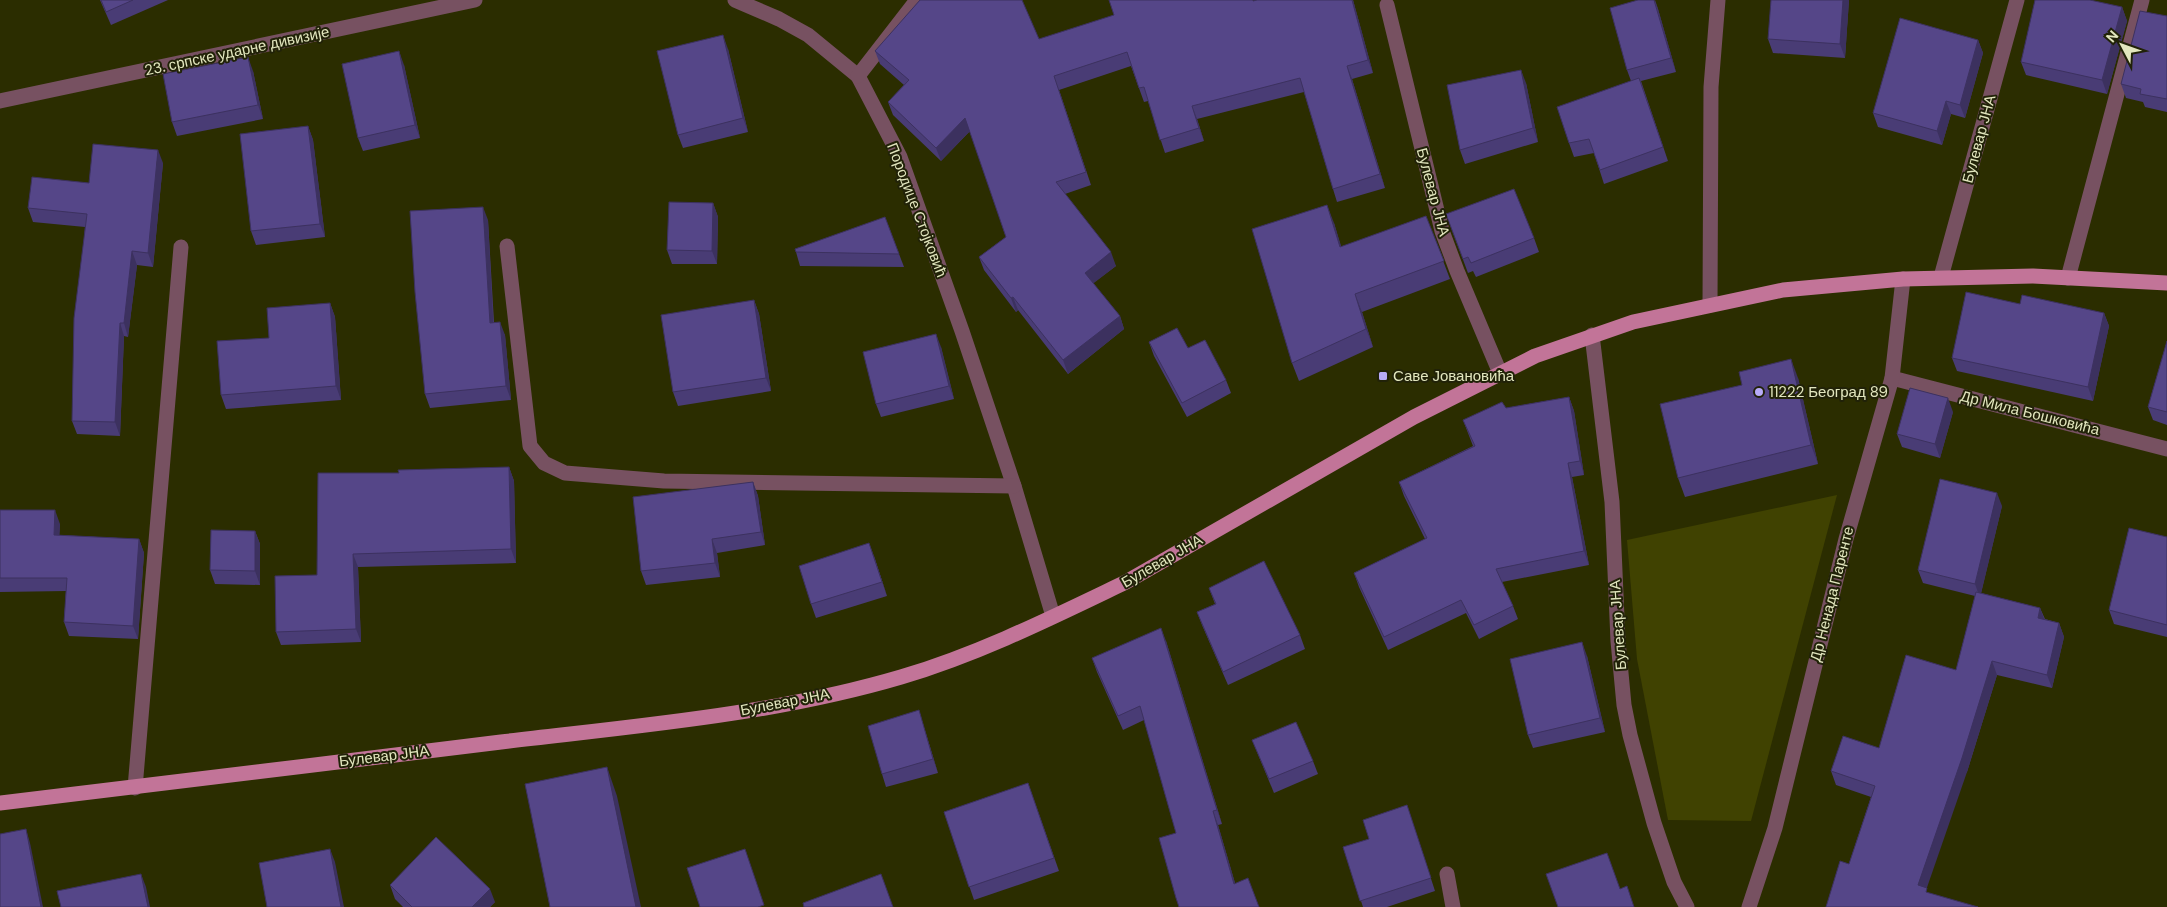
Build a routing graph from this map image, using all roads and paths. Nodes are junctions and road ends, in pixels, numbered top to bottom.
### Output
1 (474, 0) edge
2 (735, 0) edge
3 (917, 0) edge
4 (1718, 0) edge
5 (2017, 0) edge
6 (2142, 0) edge
7 (1387, 5) dead end
8 (858, 76) junction
9 (0, 101) edge
10 (507, 246) dead end
11 (181, 247) dead end
12 (1941, 277) junction
13 (2068, 278) junction
14 (1904, 279) junction
15 (2167, 283) edge
16 (1710, 305) junction
17 (1592, 335) junction
18 (1500, 373) junction
19 (1892, 378) junction
20 (2167, 448) edge
21 (1014, 486) junction
22 (1054, 616) junction
23 (134, 788) junction
24 (0, 803) edge
25 (1447, 874) dead end
26 (1453, 907) edge
27 (1687, 907) edge
28 (1749, 907) edge

1 - 9 street, 23. српске ударне дивизије
2 - 8 street, Породице Стојковић
3 - 8 street
4 - 16 street
5 - 12 street, Булевар ЈНА
6 - 13 street
7 - 18 street, Булевар ЈНА
8 - 21 street, Породице Стојковић
10 - 21 street
11 - 23 street
12 - 13 main road, Булевар ЈНА
12 - 14 main road, Булевар ЈНА
13 - 15 main road, Булевар ЈНА
14 - 16 main road, Булевар ЈНА
14 - 19 street, Др Ненада Паренте
16 - 17 main road, Булевар ЈНА
17 - 18 main road, Булевар ЈНА
17 - 27 street, Булевар ЈНА
18 - 22 main road, Булевар ЈНА
19 - 20 street, Др Мила Бошковића
19 - 28 street, Др Ненада Паренте
21 - 22 street, Породице Стојковић
22 - 23 main road, Булевар ЈНА
23 - 24 main road, Булевар ЈНА
25 - 26 street

